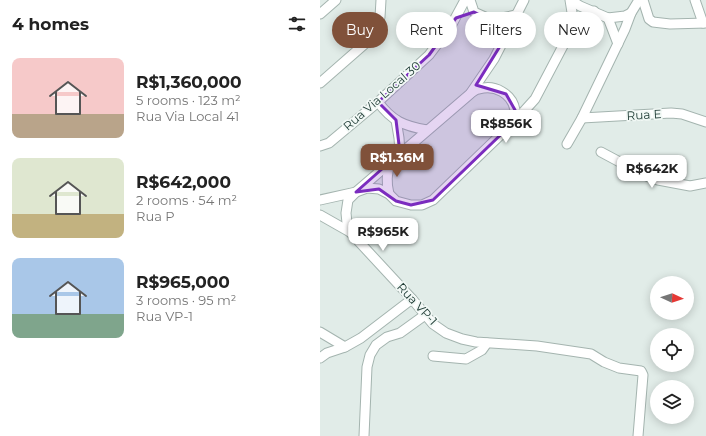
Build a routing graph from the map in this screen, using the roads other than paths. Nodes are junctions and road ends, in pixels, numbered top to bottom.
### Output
1 (336, 0) edge
2 (465, 0) edge
3 (470, 0) edge
4 (524, 0) edge
5 (570, 0) edge
6 (639, 0) edge
7 (643, 0) edge
8 (695, 0) edge
9 (380, 1) edge
10 (594, 11) joint
11 (474, 12) edge
12 (518, 12) edge
13 (572, 12) edge
14 (631, 13) junction
15 (320, 14) edge
16 (457, 16) edge
17 (608, 18) junction
18 (705, 23) edge
19 (618, 44) junction
20 (435, 48) edge
21 (500, 48) edge
22 (562, 48) edge
23 (320, 83) edge
24 (470, 94) junction
25 (378, 102) junction
26 (582, 118) junction
27 (396, 120) junction
28 (516, 120) junction
29 (706, 122) edge
30 (427, 130) junction
31 (567, 144) dead end
32 (320, 146) edge
33 (601, 152) dead end
34 (400, 153) junction
35 (390, 163) junction
36 (706, 183) edge
37 (356, 192) junction
38 (389, 194) junction
39 (320, 200) edge
40 (320, 215) edge
41 (350, 232) junction
42 (412, 299) junction
43 (425, 315) junction
44 (320, 332) edge
45 (487, 343) junction
46 (345, 347) junction
47 (432, 356) dead end
48 (320, 358) edge
49 (364, 436) edge
50 (638, 436) edge

1 - 15 street
2 - 16 street, Rua Via Local 30
3 - 11 street
4 - 12 street
5 - 10 street
5 - 13 street
6 - 14 street
7 - 18 street
8 - 18 street
9 - 23 street
10 - 17 street
14 - 17 street
14 - 19 street
17 - 19 street
19 - 26 street
20 - 25 street, Rua Via Local 30
21 - 24 street
22 - 28 street
24 - 28 street
24 - 30 street
25 - 27 street
25 - 32 street, Rua Via Local 30
26 - 29 street, Rua E
26 - 31 street
27 - 30 street
27 - 34 street
28 - 38 street
30 - 34 street
33 - 36 street
34 - 35 street
35 - 37 street
35 - 38 street
37 - 38 street
37 - 39 street
37 - 41 street
40 - 41 street, Rua VP-1
41 - 42 street, Rua VP-1
42 - 43 street, Rua VP-1
42 - 46 street
43 - 45 street, Rua VP-1
43 - 49 street
44 - 46 street
45 - 47 street
45 - 50 street, Rua VP-1
46 - 48 street

